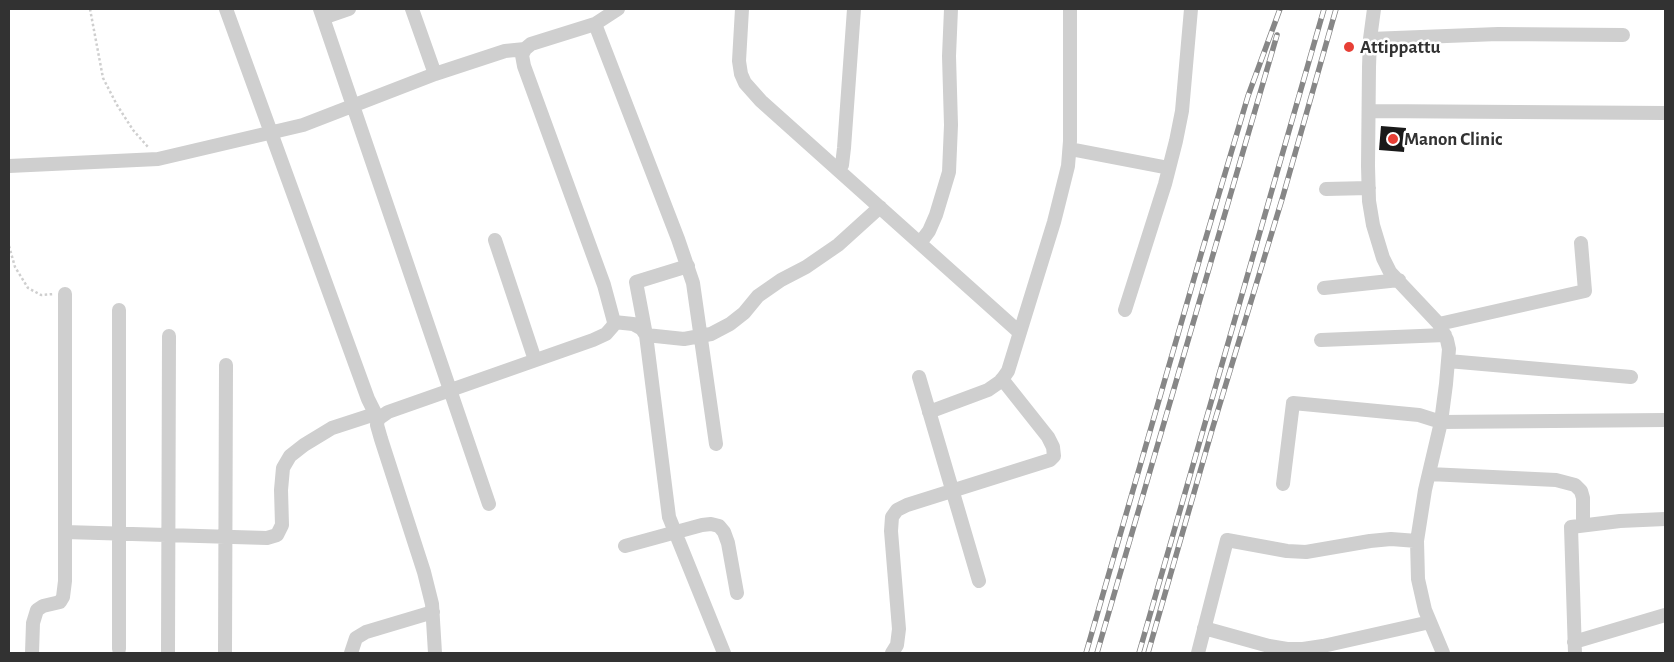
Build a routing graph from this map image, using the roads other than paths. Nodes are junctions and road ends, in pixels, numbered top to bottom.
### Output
1 (226, 9) edge
2 (350, 9) edge
3 (412, 9) edge
4 (618, 9) edge
5 (742, 9) edge
6 (854, 9) edge
7 (951, 9) edge
8 (1070, 9) edge
9 (1191, 9) edge
10 (1374, 9) edge
11 (321, 13) edge
12 (595, 24) junction
13 (1622, 36) dead end
14 (1370, 39) junction
15 (525, 49) junction
16 (435, 74) junction
17 (352, 105) junction
18 (1369, 111) junction
19 (1665, 113) edge
20 (271, 133) junction
21 (1070, 149) junction
22 (9, 166) edge
23 (1169, 168) junction
24 (838, 170) junction
25 (1368, 188) junction
26 (1326, 189) dead end
27 (880, 207) junction
28 (495, 240) dead end
29 (920, 243) junction
30 (1581, 243) dead end
31 (688, 266) junction
32 (1399, 280) junction
33 (1324, 288) dead end
34 (65, 294) road end
35 (119, 310) dead end
36 (1125, 310) dead end
37 (614, 322) junction
38 (1442, 330) junction
39 (1019, 332) junction
40 (169, 336) dead end
41 (646, 336) junction
42 (701, 336) junction
43 (1321, 340) dead end
44 (535, 360) junction
45 (1448, 361) junction
46 (226, 365) dead end
47 (918, 377) dead end
48 (1630, 377) dead end
49 (1002, 379) junction
50 (451, 389) junction
51 (929, 412) junction
52 (377, 417) junction
53 (1665, 420) edge
54 (1441, 422) junction
55 (716, 444) dead end
56 (1429, 474) junction
57 (1282, 484) dead end
58 (952, 490) junction
59 (490, 504) dead end
60 (1665, 519) edge
61 (1583, 525) junction
62 (65, 532) junction
63 (675, 533) junction
64 (120, 534) junction
65 (168, 535) junction
66 (226, 537) junction
67 (1417, 541) junction
68 (625, 546) dead end
69 (979, 581) dead end
70 (737, 592) dead end
71 (432, 612) junction
72 (1665, 615) edge
73 (1430, 622) junction
74 (1204, 628) junction
75 (1574, 648) edge
76 (119, 649) dead end
77 (32, 653) edge
78 (168, 653) edge
79 (225, 653) edge
80 (351, 653) edge
81 (435, 653) edge
82 (724, 653) edge
83 (892, 653) edge
84 (1198, 653) edge
85 (1443, 653) edge

1 - 20 street
2 - 11 street
3 - 16 street
4 - 12 street
5 - 24 street
6 - 24 street
7 - 29 street
8 - 21 street
9 - 23 street
10 - 14 street
11 - 17 street
12 - 15 street
12 - 31 street
13 - 14 street
14 - 18 street
15 - 16 street
15 - 37 street
16 - 17 street
17 - 20 street
17 - 50 street
18 - 19 street
18 - 25 street
20 - 22 street
20 - 52 street
21 - 23 street
21 - 39 street
23 - 36 street
24 - 27 street
25 - 26 street
25 - 32 street
27 - 29 street
27 - 42 street
28 - 44 street
29 - 39 street
30 - 38 street
31 - 41 street
31 - 42 street
32 - 33 street
32 - 38 street
34 - 62 street
35 - 64 street
37 - 41 street
37 - 44 street
38 - 43 street
38 - 45 street
39 - 49 street
40 - 65 street
41 - 42 street
41 - 63 street
42 - 55 street
44 - 50 street
45 - 48 street
45 - 54 street
46 - 66 street
47 - 51 street
49 - 51 street
49 - 58 street
50 - 52 street
50 - 59 street
51 - 58 street
52 - 66 street
52 - 71 street
53 - 54 street
54 - 56 street
54 - 57 street
56 - 61 street
56 - 67 street
58 - 69 street
58 - 83 street
60 - 61 street
61 - 75 street
62 - 64 street
62 - 77 street
63 - 68 street
63 - 70 street
63 - 82 street
64 - 65 street
64 - 76 street
65 - 66 street
65 - 78 street
66 - 79 street
67 - 73 street
67 - 74 street
71 - 80 street
71 - 81 street
72 - 75 street
73 - 74 street
73 - 85 street
74 - 84 street

